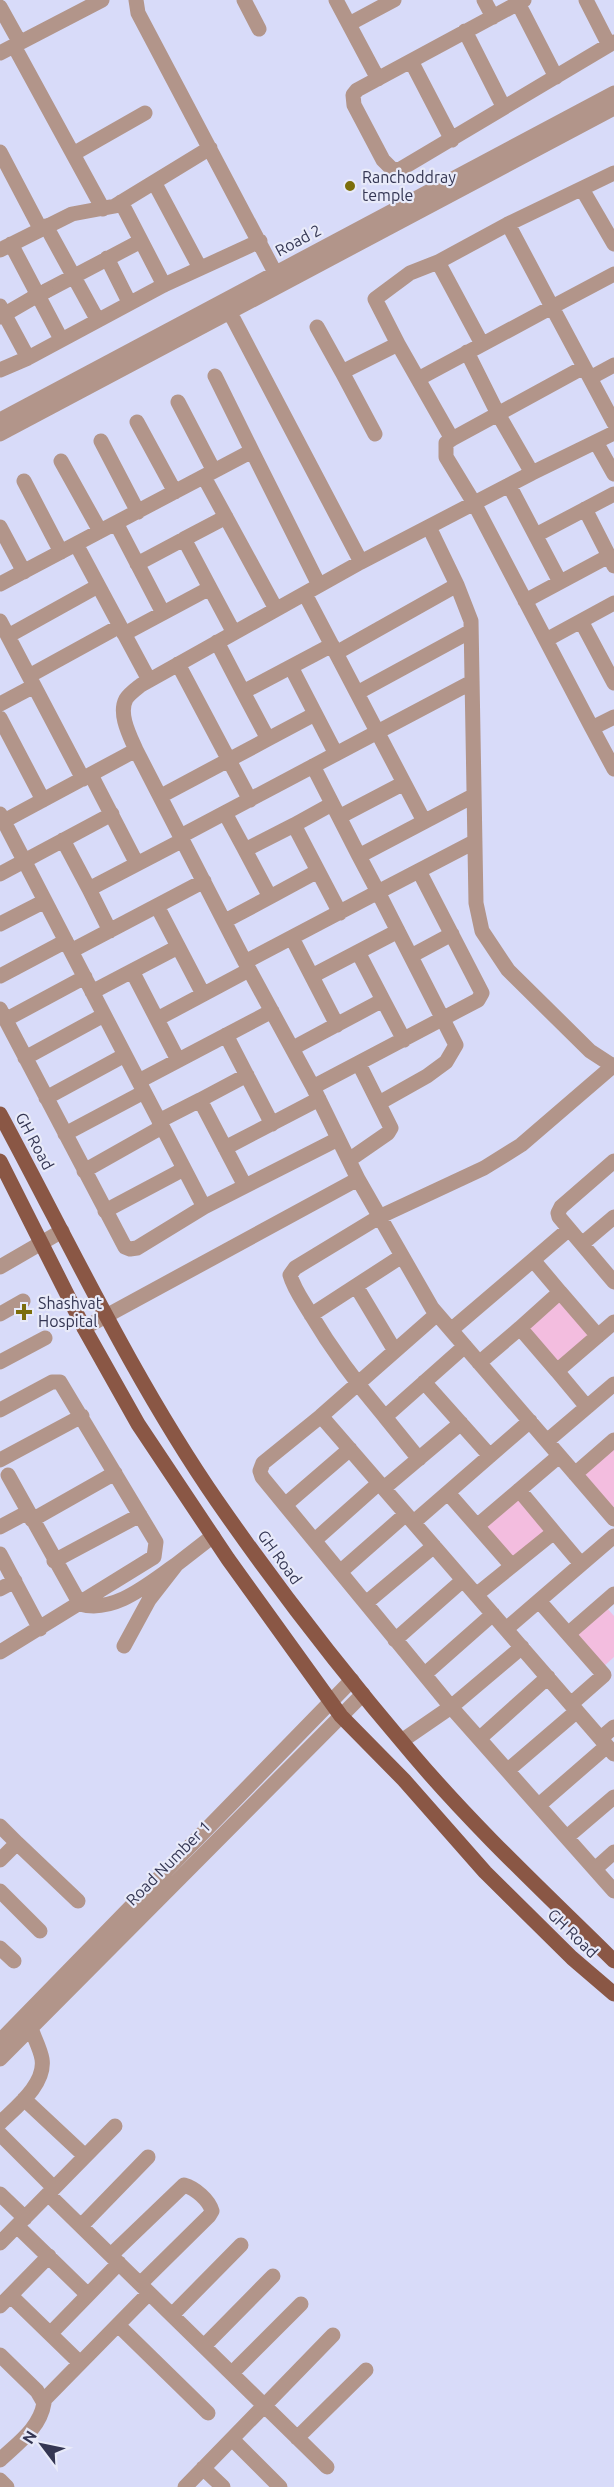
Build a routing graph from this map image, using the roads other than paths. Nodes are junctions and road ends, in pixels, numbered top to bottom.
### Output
1 (102, 0) edge
2 (136, 0) edge
3 (244, 0) edge
4 (336, 0) edge
5 (394, 0) edge
6 (484, 0) edge
7 (586, 0) edge
8 (521, 2) edge
9 (0, 8) edge
10 (493, 17) junction
11 (349, 24) junction
12 (259, 29) dead end
13 (465, 32) junction
14 (612, 43) edge
15 (11, 48) edge
16 (411, 61) junction
17 (556, 77) junction
18 (378, 79) junction
19 (614, 93) edge
20 (503, 106) junction
21 (614, 108) edge
22 (145, 113) dead end
23 (452, 140) junction
24 (210, 148) junction
25 (0, 152) edge
26 (73, 154) junction
27 (614, 173) edge
28 (154, 182) junction
29 (582, 189) junction
30 (121, 202) junction
31 (103, 209) junction
32 (508, 224) junction
33 (43, 227) junction
34 (141, 241) junction
35 (260, 241) junction
36 (614, 244) edge
37 (3, 248) edge
38 (107, 258) junction
39 (438, 262) junction
40 (200, 268) junction
41 (614, 273) edge
42 (73, 275) junction
43 (278, 278) junction
44 (164, 285) junction
45 (129, 302) junction
46 (227, 307) junction
47 (552, 307) junction
48 (2, 312) edge
49 (97, 319) junction
50 (317, 327) dead end
51 (62, 339) junction
52 (398, 344) junction
53 (482, 344) junction
54 (468, 352) junction
55 (28, 358) junction
56 (614, 365) edge
57 (0, 370) edge
58 (342, 372) junction
59 (587, 373) junction
60 (215, 376) dead end
61 (418, 379) junction
62 (178, 402) dead end
63 (498, 414) junction
64 (0, 420) edge
65 (137, 422) dead end
66 (614, 423) edge
67 (614, 433) edge
68 (0, 434) edge
69 (375, 434) dead end
70 (452, 439) junction
71 (101, 441) dead end
72 (596, 442) junction
73 (252, 451) junction
74 (61, 461) dead end
75 (532, 473) junction
76 (209, 474) junction
77 (614, 474) edge
78 (24, 481) dead end
79 (509, 485) junction
80 (175, 492) junction
81 (614, 494) edge
82 (474, 503) junction
83 (585, 509) junction
84 (138, 512) junction
85 (226, 518) junction
86 (116, 523) junction
87 (0, 527) edge
88 (429, 527) junction
89 (100, 531) junction
90 (536, 535) junction
91 (184, 539) junction
92 (76, 544) junction
93 (61, 552) junction
94 (612, 561) edge
95 (362, 562) junction
96 (137, 564) junction
97 (24, 572) junction
98 (560, 582) junction
99 (0, 584) edge
100 (319, 585) junction
101 (457, 585) junction
102 (98, 586) junction
103 (210, 588) junction
104 (305, 594) junction
105 (525, 601) junction
106 (614, 603) edge
107 (276, 609) junction
108 (163, 613) junction
109 (0, 621) edge
110 (581, 621) junction
111 (122, 630) junction
112 (471, 631) junction
113 (234, 633) junction
114 (8, 636) junction
115 (546, 640) junction
116 (217, 642) junction
117 (334, 649) junction
118 (178, 664) junction
119 (291, 667) junction
120 (149, 680) junction
121 (32, 681) junction
122 (472, 682) junction
123 (614, 683) edge
124 (243, 692) junction
125 (357, 693) junction
126 (0, 704) edge
127 (315, 714) junction
128 (0, 717) edge
129 (614, 717) edge
130 (592, 728) junction
131 (377, 732) junction
132 (268, 739) junction
133 (136, 750) junction
134 (336, 754) junction
135 (228, 760) junction
136 (313, 766) junction
137 (613, 766) edge
138 (87, 777) junction
139 (404, 783) junction
140 (473, 795) junction
141 (161, 796) junction
142 (43, 800) junction
143 (249, 800) junction
144 (336, 811) junction
145 (225, 813) junction
146 (112, 814) junction
147 (424, 821) junction
148 (3, 823) edge
149 (294, 825) junction
150 (182, 838) junction
151 (63, 840) junction
152 (474, 842) junction
153 (245, 850) junction
154 (359, 856) junction
155 (24, 861) junction
156 (137, 864) junction
157 (318, 871) junction
158 (419, 871) junction
159 (0, 874) edge
160 (204, 881) junction
161 (89, 889) junction
162 (378, 892) junction
163 (270, 897) junction
164 (45, 901) junction
165 (157, 906) junction
166 (340, 913) junction
167 (225, 921) junction
168 (0, 924) edge
169 (110, 931) junction
170 (398, 931) junction
171 (452, 934) junction
172 (292, 938) junction
173 (68, 946) junction
174 (178, 947) junction
175 (358, 952) junction
176 (411, 956) junction
177 (247, 966) junction
178 (132, 971) junction
179 (0, 976) edge
180 (312, 976) junction
181 (84, 977) junction
182 (92, 992) junction
183 (203, 994) junction
184 (383, 1000) junction
185 (272, 1011) junction
186 (3, 1015) edge
187 (104, 1015) junction
188 (157, 1018) junction
189 (444, 1018) junction
190 (337, 1025) junction
191 (226, 1035) junction
192 (404, 1040) junction
193 (293, 1048) junction
194 (125, 1055) junction
195 (26, 1058) junction
196 (178, 1060) junction
197 (359, 1064) junction
198 (614, 1065) edge
199 (247, 1075) junction
200 (142, 1086) junction
201 (316, 1093) junction
202 (46, 1098) junction
203 (200, 1100) junction
204 (379, 1103) junction
205 (0, 1114) edge
206 (161, 1124) junction
207 (272, 1124) junction
208 (65, 1134) junction
209 (338, 1138) junction
210 (225, 1148) junction
211 (348, 1160) junction
212 (614, 1161) edge
213 (1, 1165) edge
214 (184, 1169) junction
215 (84, 1171) junction
216 (358, 1179) junction
217 (244, 1185) junction
218 (204, 1207) junction
219 (105, 1211) junction
220 (379, 1217) junction
221 (614, 1217) edge
222 (569, 1229) junction
223 (63, 1231) junction
224 (41, 1243) junction
225 (582, 1244) junction
226 (402, 1256) junction
227 (532, 1260) junction
228 (0, 1267) edge
229 (613, 1278) edge
230 (356, 1286) junction
231 (560, 1293) junction
232 (23, 1301) dead end
233 (0, 1314) edge
234 (437, 1314) junction
235 (105, 1315) junction
236 (311, 1315) junction
237 (614, 1322) edge
238 (84, 1328) junction
239 (520, 1328) junction
240 (451, 1330) junction
241 (598, 1336) junction
242 (45, 1338) dead end
243 (465, 1346) junction
244 (395, 1351) junction
245 (0, 1362) edge
246 (479, 1363) junction
247 (557, 1371) junction
248 (424, 1382) junction
249 (357, 1384) junction
250 (614, 1384) edge
251 (587, 1407) junction
252 (0, 1410) edge
253 (82, 1416) junction
254 (321, 1416) junction
255 (385, 1417) junction
256 (530, 1421) junction
257 (461, 1423) junction
258 (614, 1440) edge
259 (547, 1441) junction
260 (350, 1449) junction
261 (490, 1456) junction
262 (560, 1456) junction
263 (419, 1459) junction
264 (0, 1460) edge
265 (115, 1473) junction
266 (575, 1474) junction
267 (4, 1477) edge
268 (381, 1485) junction
269 (519, 1490) junction
270 (448, 1492) junction
271 (285, 1505) junction
272 (140, 1515) junction
273 (30, 1516) junction
274 (410, 1518) junction
275 (614, 1519) edge
276 (477, 1526) junction
277 (0, 1527) edge
278 (554, 1532) junction
279 (213, 1536) junction
280 (614, 1536) edge
281 (315, 1540) junction
282 (434, 1546) junction
283 (0, 1554) edge
284 (54, 1561) junction
285 (177, 1564) junction
286 (581, 1564) junction
287 (512, 1566) junction
288 (340, 1572) junction
289 (463, 1580) junction
290 (15, 1581) junction
291 (0, 1589) edge
292 (476, 1595) junction
293 (612, 1599) edge
294 (540, 1601) junction
295 (80, 1604) junction
296 (366, 1604) junction
297 (493, 1614) junction
298 (40, 1629) junction
299 (506, 1629) junction
300 (568, 1634) junction
301 (395, 1640) junction
302 (124, 1646) dead end
303 (522, 1647) junction
304 (0, 1652) edge
305 (609, 1670) edge
306 (425, 1674) junction
307 (548, 1677) junction
308 (352, 1680) junction
309 (363, 1694) junction
310 (333, 1702) junction
311 (452, 1707) junction
312 (574, 1707) junction
313 (341, 1716) junction
314 (614, 1727) edge
315 (480, 1738) junction
316 (402, 1740) junction
317 (607, 1746) edge
318 (508, 1770) junction
319 (614, 1797) edge
320 (539, 1805) junction
321 (0, 1826) edge
322 (567, 1837) junction
323 (17, 1843) junction
324 (614, 1852) edge
325 (0, 1860) edge
326 (595, 1869) junction
327 (0, 1891) edge
328 (614, 1891) edge
329 (78, 1901) dead end
330 (40, 1931) dead end
331 (0, 1948) edge
332 (614, 1960) edge
333 (14, 1961) dead end
334 (614, 1994) edge
335 (31, 2028) junction
336 (0, 2041) edge
337 (0, 2059) edge
338 (24, 2099) junction
339 (0, 2123) edge
340 (115, 2126) dead end
341 (0, 2134) edge
342 (85, 2156) junction
343 (148, 2157) dead end
344 (51, 2191) junction
345 (0, 2194) edge
346 (21, 2222) junction
347 (81, 2226) junction
348 (0, 2243) edge
349 (241, 2245) dead end
350 (49, 2256) junction
351 (115, 2259) junction
352 (273, 2276) dead end
353 (145, 2288) junction
354 (88, 2295) junction
355 (5, 2301) edge
356 (301, 2304) dead end
357 (172, 2315) junction
358 (118, 2325) junction
359 (50, 2334) junction
360 (333, 2335) dead end
361 (204, 2346) junction
362 (0, 2355) edge
363 (80, 2364) junction
364 (366, 2370) dead end
365 (232, 2373) junction
366 (44, 2400) junction
367 (264, 2405) junction
368 (208, 2413) dead end
369 (297, 2438) junction
370 (232, 2439) junction
371 (0, 2460) edge
372 (327, 2467) dead end
373 (203, 2468) junction
374 (0, 2480) edge
375 (7, 2487) edge
376 (185, 2487) edge
377 (223, 2487) edge
378 (280, 2487) edge

1 - 15 street
2 - 24 street
3 - 12 street
4 - 11 street
5 - 11 street
6 - 10 street
7 - 14 street
8 - 10 street
8 - 17 street
9 - 15 street
10 - 13 street
11 - 18 street
13 - 16 street
13 - 20 street
14 - 17 street
15 - 26 street
16 - 18 street
16 - 23 street
17 - 20 street
18 - 23 street
19 - 43 street, Road 2
20 - 23 street
21 - 43 street, Road 2
22 - 26 street
24 - 28 street
24 - 35 street
25 - 33 street
26 - 31 street
27 - 29 street
28 - 30 street
28 - 40 street
29 - 32 street
29 - 36 street
30 - 31 street
30 - 34 street
31 - 33 street
32 - 39 street
32 - 47 street
33 - 37 street
33 - 42 street
34 - 38 street
34 - 44 street
35 - 40 street
35 - 43 street
37 - 51 street
38 - 42 street
38 - 45 street
39 - 52 street
39 - 53 street
40 - 44 street
41 - 47 street
42 - 48 street, bridge
42 - 49 street
43 - 46 street, Road 2
44 - 45 street
45 - 49 street
46 - 64 street, Road 2
46 - 68 street, Road 2
46 - 95 street
47 - 53 street
47 - 59 street
48 - 55 street
49 - 51 street
50 - 58 street
51 - 55 street
52 - 58 street
52 - 61 street
53 - 54 street
54 - 61 street
54 - 63 street
55 - 57 street
56 - 59 street
58 - 69 street
59 - 63 street
59 - 66 street
60 - 73 street
61 - 70 street
62 - 76 street
63 - 70 street
63 - 75 street
65 - 80 street
67 - 72 street
70 - 82 street
71 - 84 street
72 - 75 street
72 - 77 street
73 - 76 street
73 - 100 street
74 - 89 street
75 - 79 street
76 - 80 street
76 - 85 street
78 - 93 street
79 - 82 street
79 - 90 street
80 - 84 street
81 - 83 street
82 - 88 street
82 - 105 street
83 - 90 street
83 - 94 street
84 - 86 street
85 - 91 street
85 - 107 street
86 - 89 street
86 - 96 street
87 - 97 street
88 - 95 street
88 - 101 street
89 - 92 street
90 - 98 street
91 - 96 street
91 - 103 street
92 - 93 street
92 - 102 street
93 - 97 street
94 - 98 street
95 - 100 street
96 - 108 street
97 - 99 street
98 - 105 street
100 - 104 street
101 - 112 street
101 - 117 street
102 - 111 street
102 - 114 street
103 - 108 street
103 - 113 street
104 - 107 street
104 - 117 street
105 - 115 street
106 - 110 street
107 - 113 street
108 - 111 street
109 - 114 street
110 - 115 street
110 - 123 street
111 - 120 street
111 - 121 street
112 - 122 street
112 - 125 street
113 - 116 street
114 - 121 street
115 - 130 street
116 - 118 street
116 - 124 street
117 - 119 street
117 - 125 street
118 - 120 street
118 - 135 street
119 - 124 street
119 - 127 street
120 - 133 street
121 - 126 street
121 - 138 street
122 - 131 street
122 - 140 street
124 - 132 street
125 - 131 street
127 - 132 street
127 - 134 street
128 - 142 street
129 - 130 street
130 - 137 street
131 - 134 street
131 - 139 street
132 - 135 street
133 - 138 street
133 - 141 street
134 - 136 street
135 - 141 street
135 - 143 street
136 - 143 street
136 - 144 street
138 - 142 street
138 - 146 street
139 - 144 street
139 - 147 street
140 - 147 street
140 - 152 street
141 - 150 street
142 - 148 street
143 - 145 street
144 - 149 street
144 - 154 street
145 - 150 street
145 - 153 street
146 - 151 street
146 - 156 street
147 - 154 street
148 - 155 street
149 - 153 street
149 - 157 street
150 - 156 street
150 - 160 street
151 - 155 street
151 - 161 street
152 - 158 street
152 - 198 street
153 - 163 street
154 - 162 street
155 - 159 street
155 - 164 street
156 - 161 street
157 - 163 street
157 - 166 street
158 - 162 street
158 - 171 street
160 - 165 street
160 - 167 street
161 - 169 street
162 - 166 street
162 - 170 street
163 - 167 street
164 - 168 street
164 - 173 street
165 - 169 street
165 - 174 street
166 - 172 street
167 - 177 street
169 - 173 street
170 - 175 street
170 - 176 street
171 - 176 street
171 - 189 street
172 - 177 street
172 - 180 street
173 - 179 street
173 - 181 street
174 - 178 street
174 - 183 street
175 - 180 street
175 - 184 street
176 - 189 street
177 - 183 street
177 - 185 street
178 - 182 street
178 - 188 street
180 - 190 street
181 - 182 street
181 - 186 street
182 - 187 street
183 - 188 street
184 - 190 street
184 - 192 street
185 - 191 street
185 - 193 street
186 - 195 street
187 - 194 street
187 - 195 street
188 - 196 street
189 - 192 street
189 - 204 street
190 - 193 street
191 - 196 street
191 - 199 street
192 - 197 street
193 - 201 street
194 - 200 street
194 - 202 street
195 - 202 street
196 - 200 street
197 - 201 street
197 - 204 street
198 - 220 street
199 - 203 street
199 - 207 street
200 - 206 street
200 - 208 street
201 - 207 street
201 - 209 street
202 - 208 street
203 - 206 street
203 - 210 street
204 - 211 street
205 - 223 main road, GH Road
206 - 214 street
206 - 215 street
207 - 210 street
208 - 215 street
209 - 211 street
209 - 217 street
210 - 217 street
211 - 216 street
212 - 222 street
213 - 224 main road, GH Road
214 - 218 street
214 - 219 street
215 - 219 street
216 - 220 street
216 - 235 street
217 - 218 street
218 - 219 street
220 - 226 street
220 - 236 street
221 - 225 street
222 - 225 street
222 - 227 street
223 - 224 street
223 - 235 main road, GH Road
224 - 228 street
224 - 238 main road, GH Road
225 - 229 street
226 - 230 street
226 - 234 street
227 - 231 street
227 - 240 street
230 - 236 street
230 - 244 street
231 - 239 street
231 - 241 street
232 - 233 street
234 - 240 street
234 - 244 street
235 - 238 street
235 - 308 main road, GH Road
236 - 249 street
237 - 241 street
238 - 279 main road, GH Road
239 - 246 street
239 - 247 street
240 - 243 street
241 - 247 street
242 - 245 street
243 - 246 street
243 - 248 street
244 - 249 street
246 - 256 street
247 - 251 street
248 - 255 street
248 - 257 street
249 - 254 street
249 - 255 street
250 - 251 street
251 - 259 street
252 - 253 street
253 - 264 street
253 - 265 street
254 - 260 street
254 - 271 street
255 - 263 street
256 - 259 street
256 - 261 street
257 - 261 street
257 - 263 street
258 - 266 street
259 - 262 street
260 - 268 street
260 - 271 street
261 - 270 street
262 - 266 street
262 - 269 street
263 - 268 street
264 - 267 street
265 - 272 street
265 - 273 street
266 - 275 street
267 - 273 street
268 - 274 street
268 - 281 street
269 - 276 street
269 - 278 street
270 - 274 street
270 - 276 street
271 - 281 street
272 - 284 street
272 - 295 street
273 - 277 street
273 - 284 street
274 - 282 street
274 - 288 street
276 - 287 street
278 - 286 street
278 - 287 street
279 - 285 street
279 - 310 main road, GH Road
280 - 286 street
281 - 288 street
282 - 289 street
282 - 296 street
283 - 290 street
284 - 295 street
285 - 295 street
285 - 302 street
286 - 294 street
287 - 292 street
288 - 296 street
289 - 292 street
289 - 301 street
290 - 291 street
290 - 298 street
292 - 297 street
293 - 300 street
294 - 299 street
294 - 300 street
295 - 298 street
296 - 301 street
297 - 299 street
297 - 306 street
298 - 304 street
299 - 303 street
300 - 305 street
301 - 306 street
303 - 307 street
303 - 311 street
305 - 312 street
306 - 311 street
307 - 312 street
307 - 315 street
308 - 309 main road, GH Road
308 - 310 street, Road Number 1
309 - 313 street, Road Number 1
309 - 316 main road, GH Road
310 - 313 main road, GH Road
310 - 336 street, Road Number 1
311 - 315 street
311 - 316 street
312 - 317 street
312 - 318 street
313 - 334 main road, GH Road
313 - 335 street, Road Number 1
314 - 317 street
315 - 318 street
316 - 332 main road, GH Road
317 - 320 street
318 - 320 street
319 - 322 street
320 - 322 street
321 - 323 street
322 - 326 street
323 - 325 street
323 - 329 street
324 - 326 street
326 - 328 street
327 - 330 street
331 - 333 street
335 - 337 street, Road Number 1
335 - 338 street
338 - 339 street
338 - 342 street
340 - 342 street
341 - 344 street
342 - 344 street
343 - 347 street
344 - 346 street
344 - 347 street
345 - 346 street
346 - 348 street
346 - 350 street
347 - 351 street
349 - 357 street
350 - 354 street
350 - 355 street
351 - 353 street
351 - 353 street
351 - 354 street
352 - 361 street
353 - 357 street
353 - 358 street
354 - 359 street
355 - 359 street
356 - 365 street
357 - 361 street
358 - 363 street
358 - 368 street
359 - 363 street
360 - 367 street
361 - 365 street
362 - 366 street
363 - 366 street
364 - 369 street
365 - 367 street
366 - 371 street
367 - 369 street
367 - 370 street
369 - 372 street
370 - 373 street
370 - 378 street
373 - 376 street
373 - 377 street
374 - 375 street

